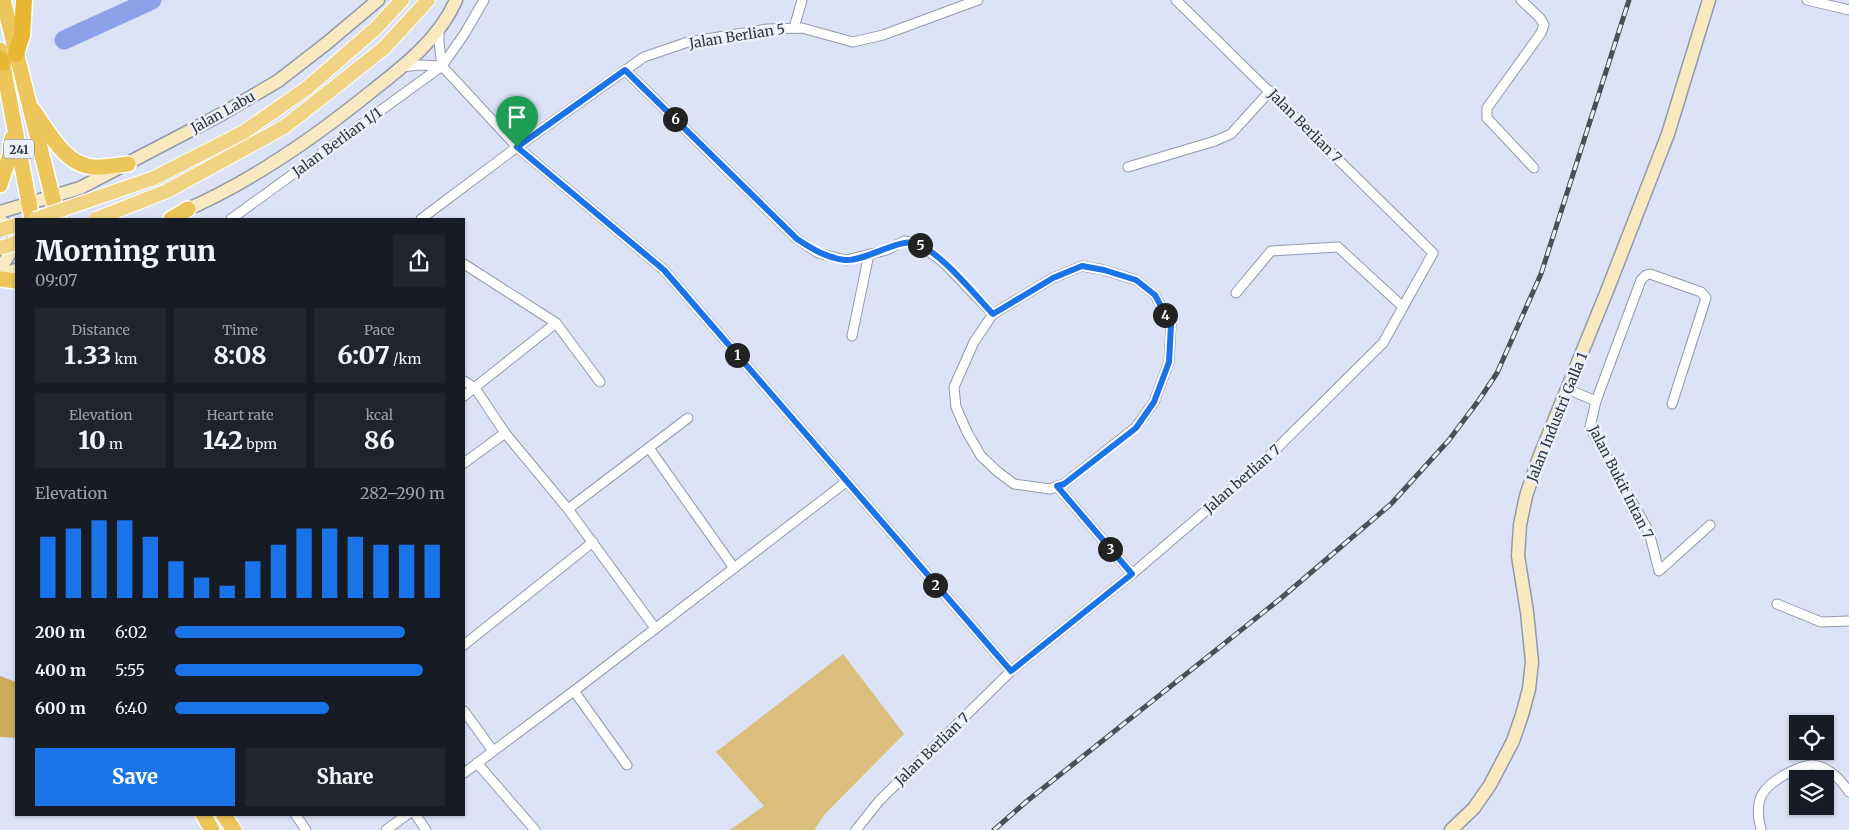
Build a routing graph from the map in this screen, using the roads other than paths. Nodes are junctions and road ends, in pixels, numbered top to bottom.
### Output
1 (3, 0) edge
2 (24, 0) edge
3 (378, 0) edge
4 (402, 0) edge
5 (428, 0) edge
6 (456, 0) edge
7 (484, 0) edge
8 (802, 0) edge
9 (978, 0) edge
10 (1176, 0) edge
11 (1521, 0) edge
12 (1709, 0) edge
13 (1807, 0) edge
14 (1833, 3) edge
15 (1849, 10) edge
16 (794, 28) junction
17 (440, 29) junction
18 (17, 47) junction
19 (1, 58) edge
20 (442, 66) junction
21 (402, 67) junction
22 (625, 70) junction
23 (1270, 91) junction
24 (27, 98) junction
25 (14, 126) junction
26 (517, 147) junction
27 (128, 164) junction
28 (1128, 167) dead end
29 (1534, 168) dead end
30 (107, 175) junction
31 (0, 185) edge
32 (52, 197) junction
33 (29, 203) junction
34 (188, 209) junction
35 (0, 212) edge
36 (33, 218) edge
37 (36, 218) edge
38 (58, 218) edge
39 (96, 218) edge
40 (100, 218) edge
41 (167, 218) edge
42 (173, 218) edge
43 (232, 218) edge
44 (424, 218) edge
45 (0, 221) edge
46 (15, 225) edge
47 (0, 230) edge
48 (15, 243) edge
49 (0, 248) edge
50 (1433, 253) joint
51 (870, 254) junction
52 (465, 265) edge
53 (0, 268) edge
54 (15, 270) edge
55 (0, 277) edge
56 (15, 281) edge
57 (1236, 293) dead end
58 (1403, 307) junction
59 (993, 314) junction
60 (556, 323) junction
61 (852, 336) dead end
62 (465, 382) edge
63 (600, 382) dead end
64 (475, 388) junction
65 (1567, 389) junction
66 (465, 395) edge
67 (1596, 401) junction
68 (1672, 404) dead end
69 (688, 418) dead end
70 (505, 433) junction
71 (649, 448) junction
72 (465, 462) edge
73 (846, 482) junction
74 (1057, 486) junction
75 (568, 509) junction
76 (1710, 525) dead end
77 (593, 542) junction
78 (734, 568) junction
79 (1132, 574) junction
80 (1777, 604) dead end
81 (1849, 620) edge
82 (655, 628) junction
83 (465, 644) edge
84 (1011, 671) junction
85 (574, 691) junction
86 (465, 712) edge
87 (493, 751) junction
88 (477, 763) junction
89 (627, 765) dead end
90 (465, 771) edge
91 (1849, 792) edge
92 (204, 816) edge
93 (224, 816) edge
94 (296, 816) edge
95 (405, 816) edge
96 (416, 816) edge
97 (212, 830) edge
98 (234, 830) edge
99 (306, 830) edge
100 (386, 830) edge
101 (426, 830) edge
102 (535, 830) edge
103 (856, 830) edge
104 (1451, 830) edge
105 (1761, 830) edge

1 - 18 highway, 241
2 - 18 highway
3 - 27 main road, Jalan Labu
4 - 37 main road, bridge
5 - 40 main road, bridge
6 - 17 main road
7 - 20 street
8 - 16 street
9 - 16 street, Jalan Berlian 5
10 - 23 street, Jalan Berlian 7
11 - 29 street
12 - 65 main road, Jalan Industri Galla 1
13 - 14 street
14 - 15 street
16 - 22 street, Jalan Berlian 5
17 - 20 street
17 - 21 main road
18 - 24 highway, 241
19 - 25 highway, 241
20 - 21 street
20 - 26 street
20 - 43 street, Jalan Berlian 1/1
21 - 34 main road
22 - 26 street, Jalan Berlian 5
22 - 51 street
23 - 28 street
23 - 50 street, Jalan Berlian 7
24 - 27 highway
24 - 32 highway, 241
25 - 31 highway
25 - 33 highway, 241
26 - 44 street, Jalan Berlian 5
26 - 73 street
27 - 30 main road, Jalan Labu
30 - 32 main road, Jalan Labu
30 - 39 main road
32 - 33 main road, Jalan Labu
32 - 38 highway, 241
33 - 35 main road, Jalan Labu
33 - 36 highway, 241
34 - 41 main road
34 - 42 highway
45 - 53 main road
46 - 47 main road, bridge
48 - 49 main road, bridge
50 - 58 street, Jalan berlian 7
51 - 59 street
51 - 61 street
52 - 60 street
54 - 55 main road
55 - 56 highway
57 - 58 street
58 - 79 street, Jalan berlian 7
59 - 74 street
59 - 74 street
60 - 63 street
60 - 64 street
62 - 64 street
64 - 66 street
64 - 70 street
65 - 67 street
65 - 104 main road, Jalan Industri Galla 1
67 - 68 street, Jalan Bukit Intan 7
67 - 76 street, Jalan Bukit Intan 7
69 - 71 street
70 - 72 street
70 - 75 street
71 - 75 street
71 - 78 street
73 - 78 street
73 - 84 street
74 - 79 street
75 - 77 street
77 - 82 street
77 - 83 street
78 - 82 street
79 - 84 street, Jalan berlian 7
80 - 81 street
82 - 85 street
84 - 103 street, Jalan Berlian 7
85 - 87 street
85 - 89 street
86 - 87 street
87 - 88 street
88 - 90 street
88 - 102 street
91 - 105 street
92 - 97 highway
93 - 98 highway
94 - 99 street
95 - 100 street
96 - 101 street

